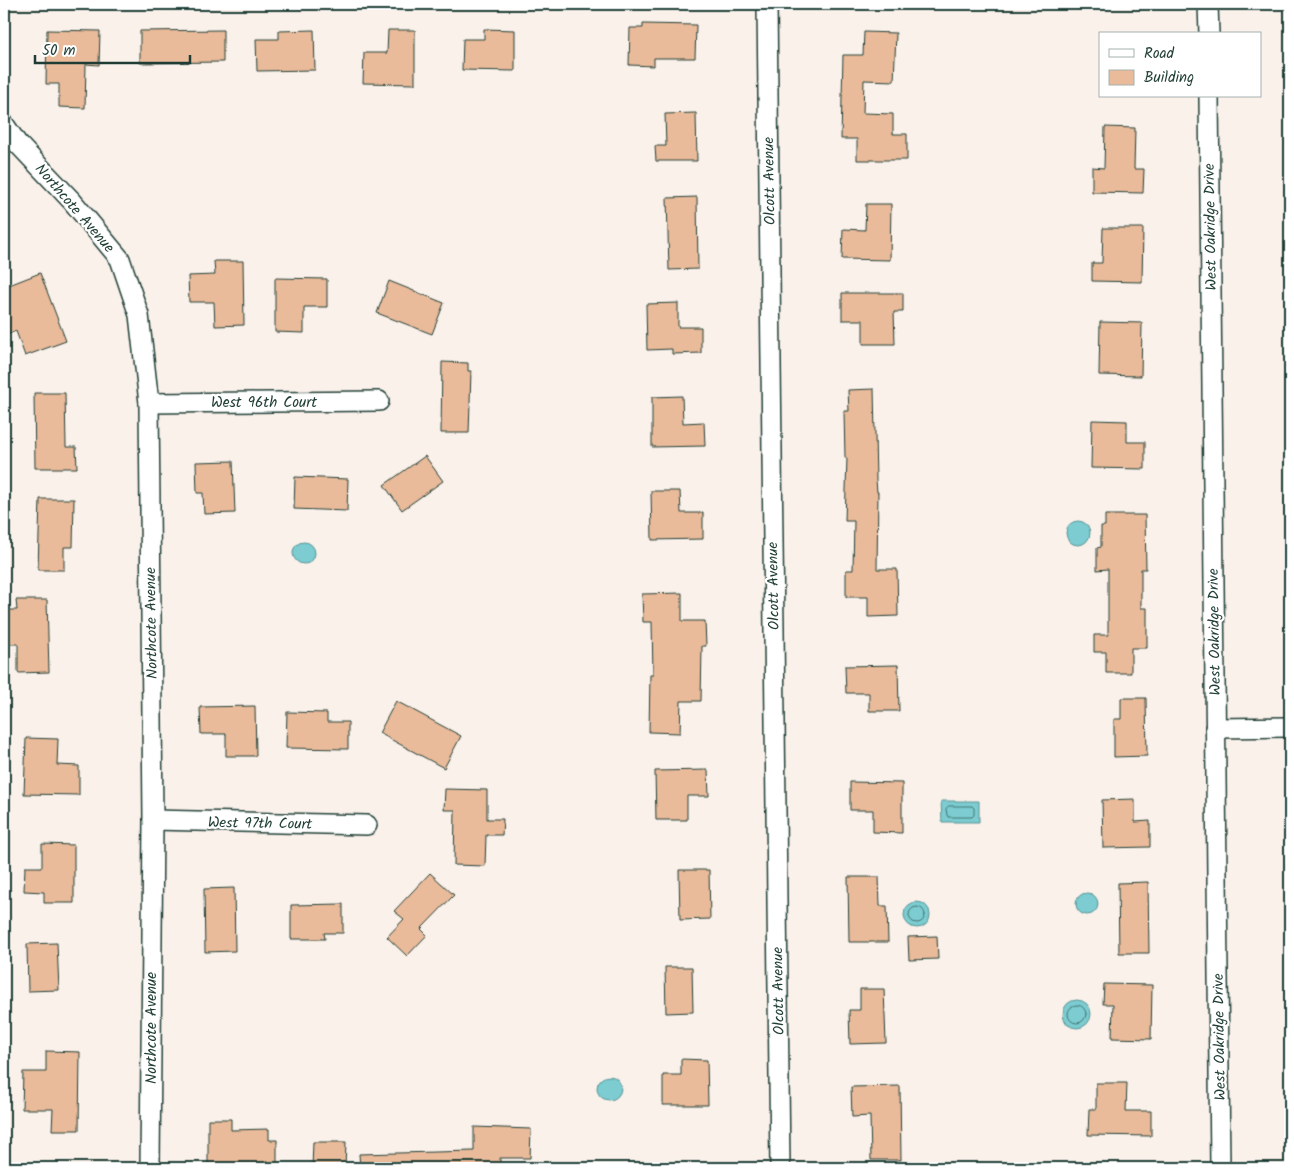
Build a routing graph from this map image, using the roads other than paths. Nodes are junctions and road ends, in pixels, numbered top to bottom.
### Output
1 (766, 4) edge
2 (1208, 4) edge
3 (1208, 32) edge
4 (1209, 98) edge
5 (4, 124) edge
6 (379, 401) dead end
7 (149, 403) junction
8 (1215, 728) junction
9 (1290, 728) edge
10 (153, 820) junction
11 (368, 826) dead end
12 (150, 1168) edge
13 (780, 1168) edge
14 (1220, 1168) edge

1 - 13 street, Olcott Avenue
2 - 3 street
4 - 8 street, West Oakridge Drive
5 - 7 street, Northcote Avenue
6 - 7 street, West 96th Court
7 - 10 street, Northcote Avenue
8 - 9 street
8 - 14 street, West Oakridge Drive
10 - 11 street, West 97th Court
10 - 12 street, Northcote Avenue

